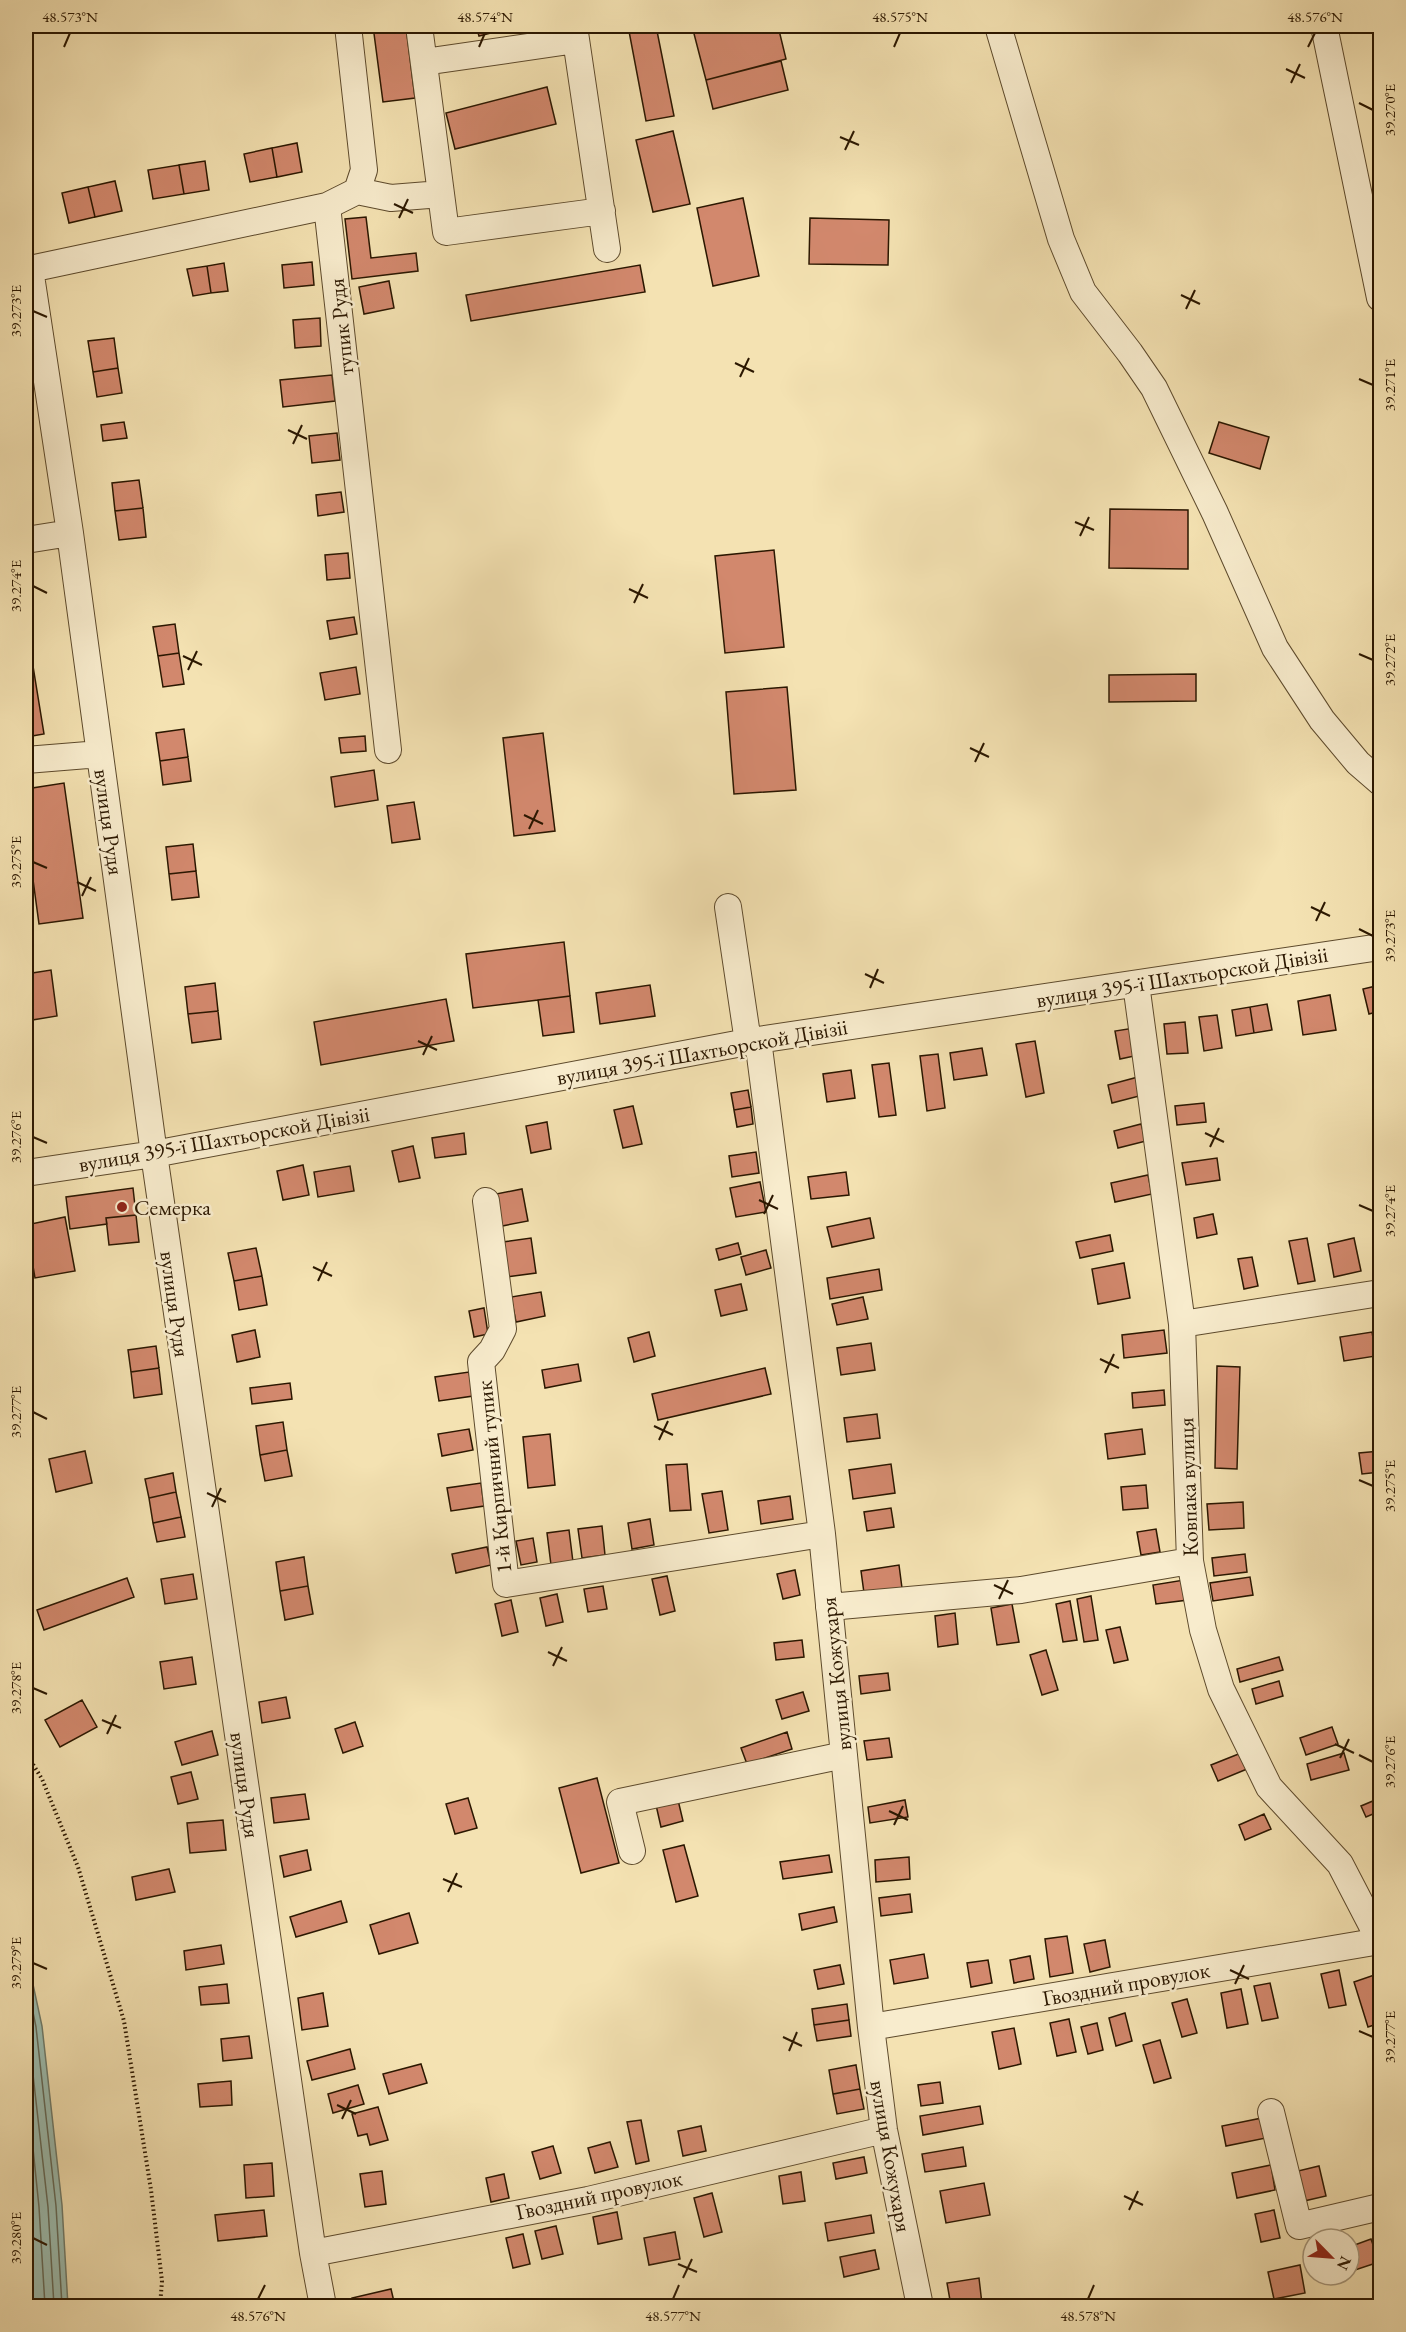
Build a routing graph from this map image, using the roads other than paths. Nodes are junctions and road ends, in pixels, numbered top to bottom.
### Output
1 (348, 26) edge
2 (419, 26) edge
3 (998, 26) edge
4 (1324, 26) edge
5 (575, 33) edge
6 (424, 62) junction
7 (357, 191) junction
8 (441, 194) junction
9 (327, 206) junction
10 (602, 211) junction
11 (607, 249) dead end
12 (28, 270) edge
13 (1380, 298) edge
14 (70, 533) junction
15 (26, 540) edge
16 (388, 750) dead end
17 (100, 754) junction
18 (26, 760) edge
19 (1380, 782) edge
20 (728, 908) dead end
21 (1380, 947) edge
22 (1136, 984) junction
23 (753, 1040) junction
24 (154, 1154) junction
25 (26, 1173) edge
26 (486, 1201) dead end
27 (1380, 1293) edge
28 (1182, 1324) junction
29 (822, 1534) junction
30 (1190, 1561) junction
31 (829, 1608) junction
32 (844, 1755) junction
33 (632, 1851) dead end
34 (1380, 1941) edge
35 (871, 2027) junction
36 (1271, 2112) dead end
37 (884, 2130) junction
38 (1380, 2207) edge
39 (313, 2253) junction
40 (323, 2307) edge
41 (920, 2307) edge

1 - 7 street
2 - 6 street
3 - 19 street
4 - 13 street
5 - 6 street
5 - 10 street
6 - 8 street
7 - 8 street
7 - 9 street
8 - 10 street
9 - 12 street
9 - 16 street, тупик Рудя
10 - 11 street
12 - 14 street, вулиця Рудя
14 - 15 street
14 - 17 street, вулиця Рудя
17 - 18 street
17 - 24 street, вулиця Рудя
20 - 23 street, вулиця Кожухаря
21 - 22 street, вулиця 395-ї Шахтьорской Дівізіі
22 - 23 street, вулиця 395-ї Шахтьорской Дівізіі
22 - 28 street, Ковпака вулиця
23 - 24 street, вулиця 395-ї Шахтьорской Дівізіі
23 - 29 street, вулиця Кожухаря
24 - 25 street, вулиця 395-ї Шахтьорской Дівізіі
24 - 39 street, вулиця Рудя
26 - 29 street, 1-й Кирпичний тупик
27 - 28 street
28 - 30 street, Ковпака вулиця
29 - 31 street, вулиця Кожухаря
30 - 31 street
30 - 34 street, Ковпака вулиця
31 - 32 street, вулиця Кожухаря
32 - 33 street
32 - 35 street, вулиця Кожухаря
34 - 35 street, Гвоздний провулок
35 - 37 street, вулиця Кожухаря
36 - 38 street
37 - 39 street, Гвоздний провулок
37 - 41 street, вулиця Кожухаря
39 - 40 street, вулиця Рудя

